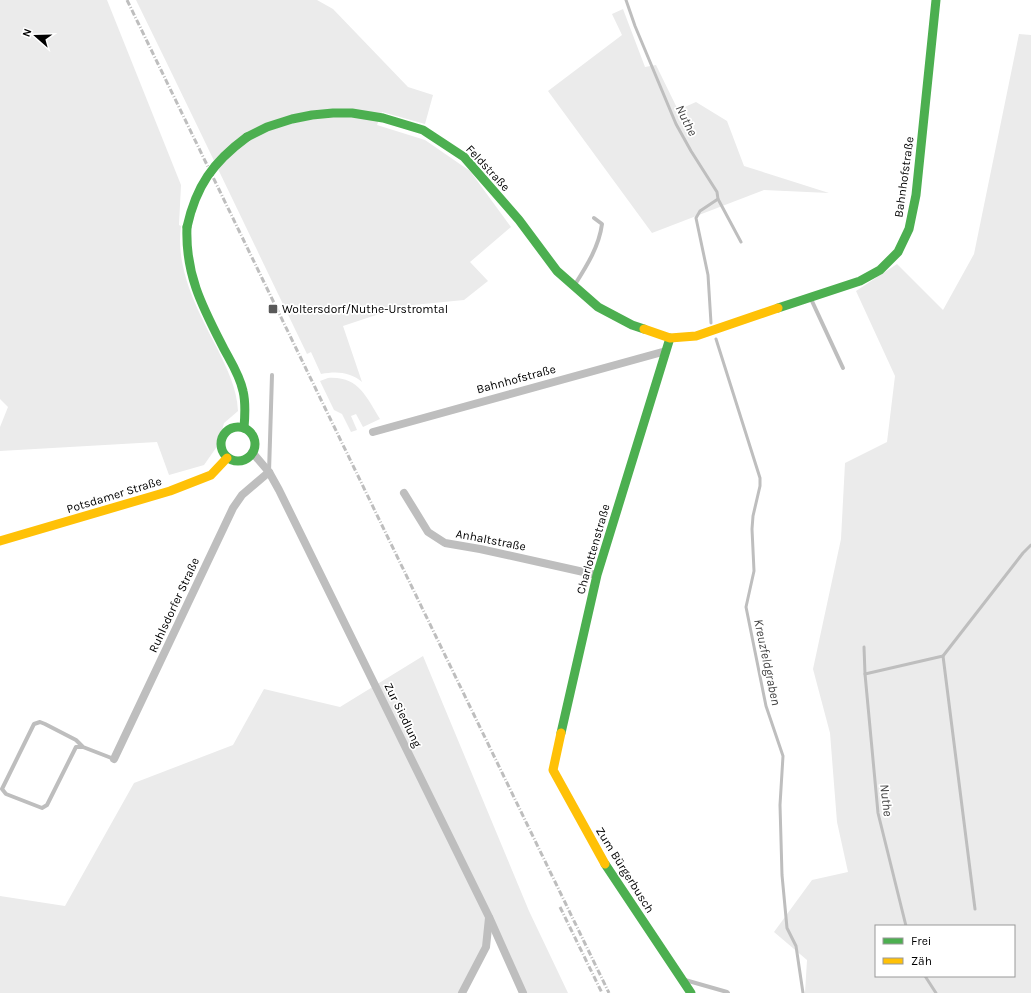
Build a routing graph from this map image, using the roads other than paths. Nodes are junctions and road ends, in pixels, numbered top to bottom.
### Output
1 (936, 0) edge
2 (594, 218) dead end
3 (574, 286) junction
4 (810, 298) junction
5 (670, 338) junction
6 (666, 352) junction
7 (843, 368) dead end
8 (272, 375) dead end
9 (244, 428) junction
10 (373, 432) dead end
11 (252, 452) junction
12 (227, 458) junction
13 (269, 472) junction
14 (404, 493) dead end
15 (0, 541) edge
16 (596, 575) junction
17 (83, 747) junction
18 (114, 759) joint
19 (553, 770) joint
20 (489, 917) junction
21 (682, 980) junction
22 (462, 993) edge
23 (523, 993) edge
24 (691, 993) edge
25 (728, 993) edge

1 - 4 street, Bahnhofstraße
2 - 3 lane
3 - 5 street, Feldstraße
3 - 9 street, Feldstraße, bridge
4 - 5 street, Bahnhofstraße
4 - 7 lane
5 - 6 street, Charlottenstraße
6 - 10 street, Bahnhofstraße
6 - 16 street, Charlottenstraße
8 - 13 lane
9 - 11 street
9 - 12 street
11 - 12 street
11 - 13 street, Zur Siedlung
12 - 15 street, Potsdamer Straße
13 - 18 street, Ruhlsdorfer Straße
13 - 20 street, Zur Siedlung
14 - 16 street, Anhaltstraße
16 - 19 street, Charlottenstraße
17 - 17 lane
17 - 18 lane
19 - 21 street, Zum Bürgerbusch
20 - 22 street
20 - 23 street, Zur Siedlung
21 - 24 street, Zum Bürgerbusch
21 - 25 lane

